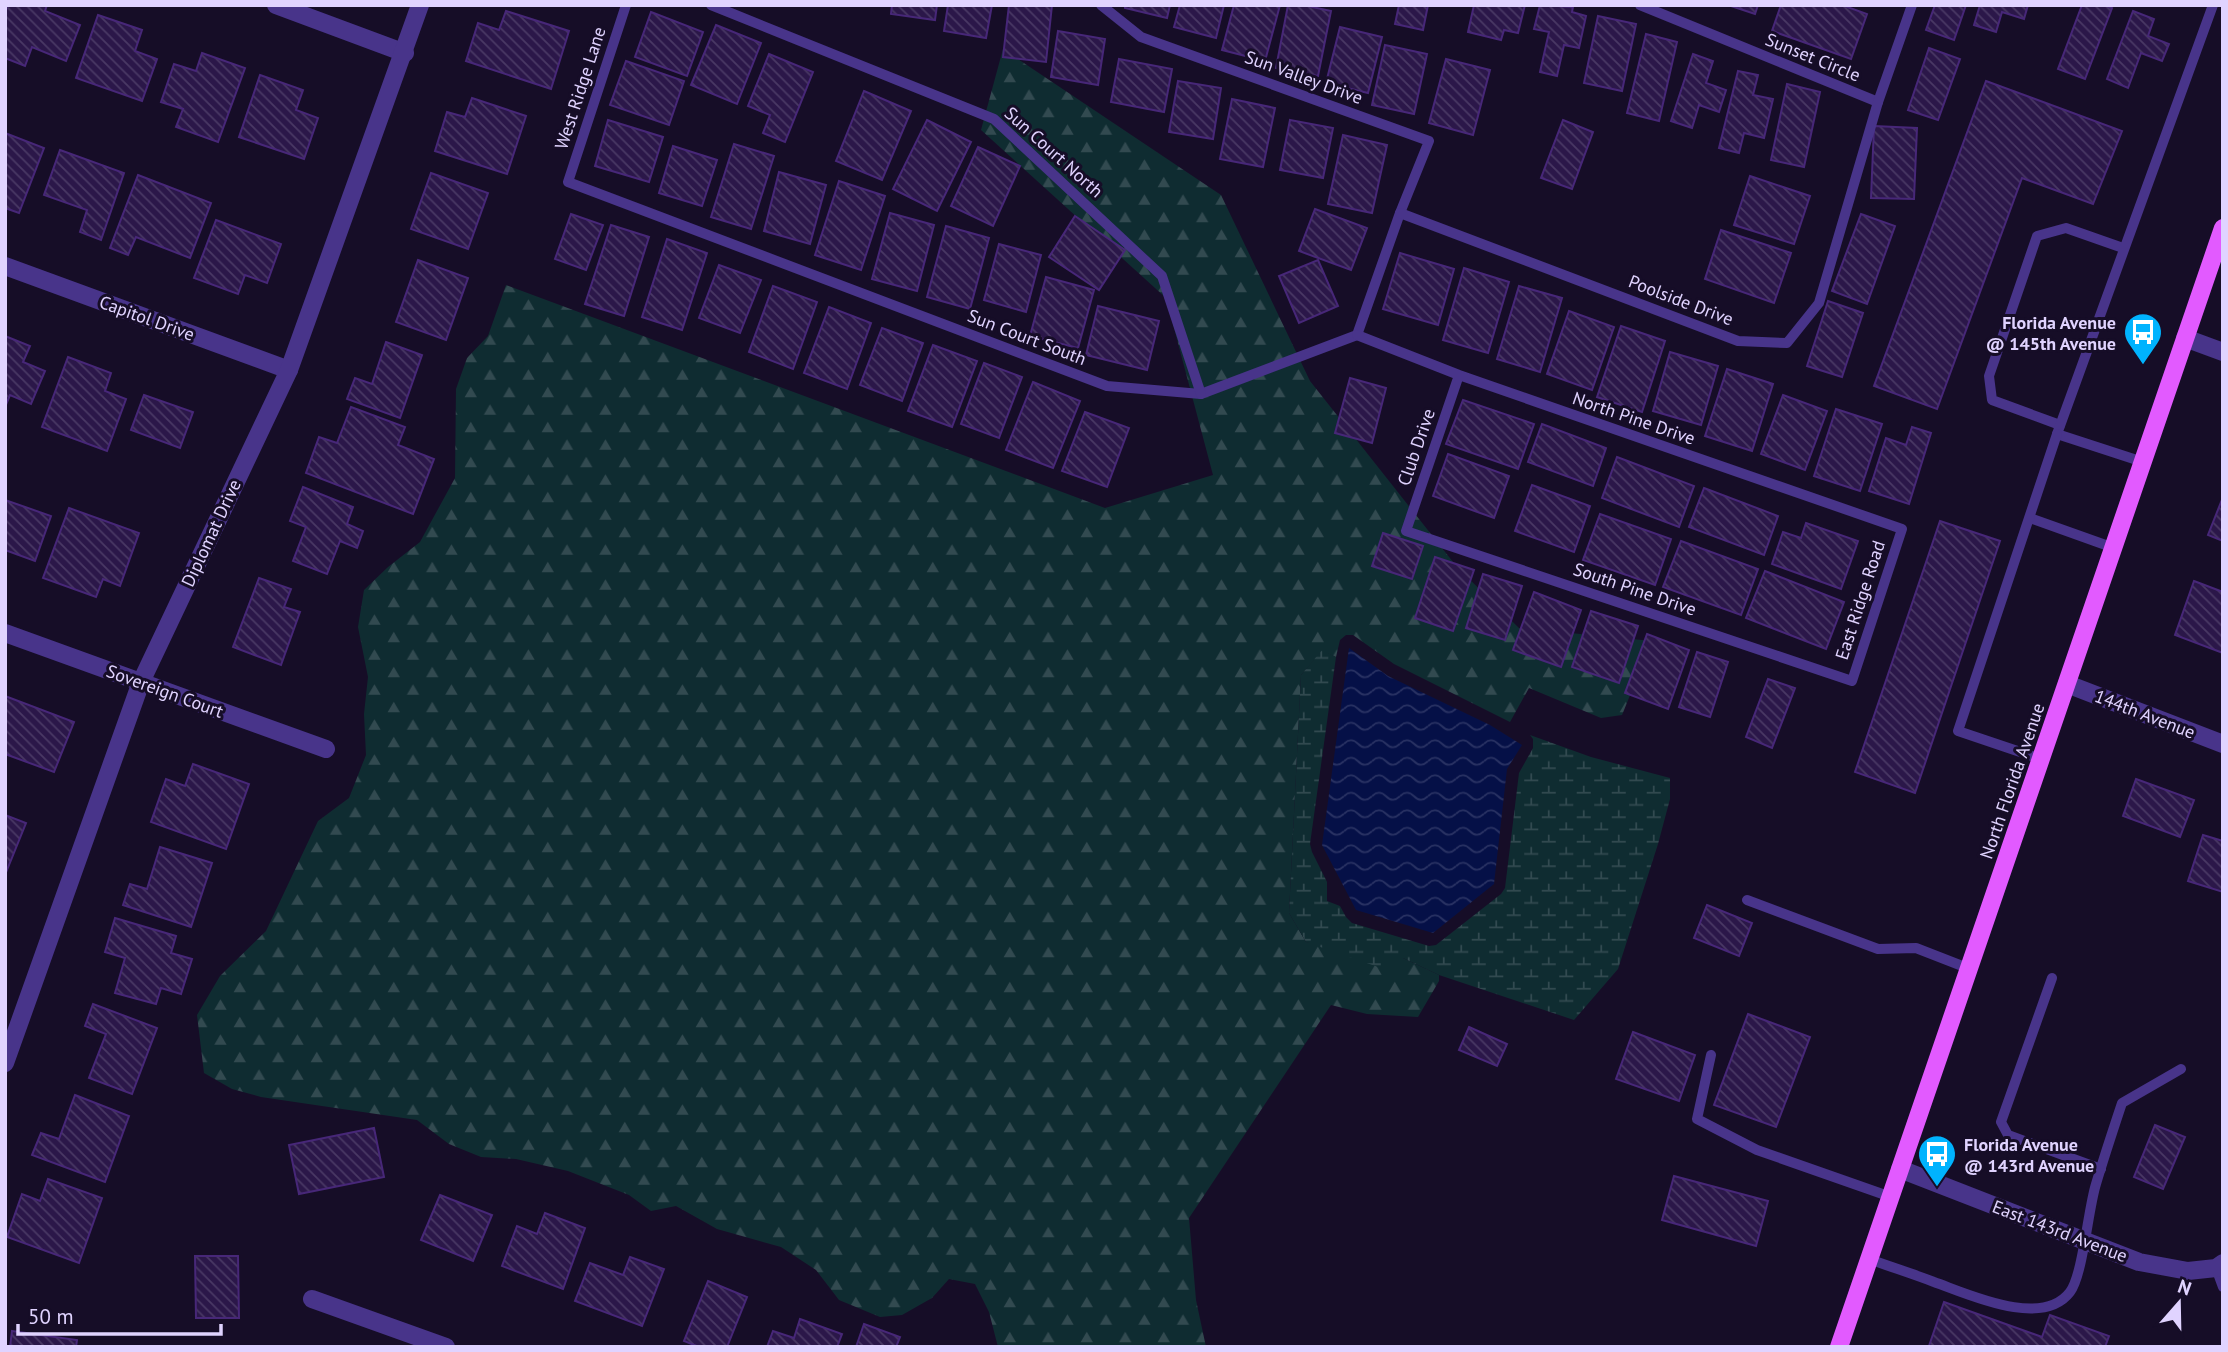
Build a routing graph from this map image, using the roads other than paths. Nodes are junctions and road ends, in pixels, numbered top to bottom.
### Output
1 (276, 5) edge
2 (421, 5) edge
3 (626, 5) edge
4 (711, 5) edge
5 (1101, 5) edge
6 (1640, 5) edge
7 (1912, 5) edge
8 (2213, 5) edge
9 (405, 53) junction
10 (1878, 102) junction
11 (568, 182) joint
12 (1400, 213) junction
13 (2223, 228) edge
14 (2123, 248) junction
15 (5, 266) edge
16 (1357, 335) junction
17 (2185, 338) junction
18 (2223, 352) edge
19 (289, 370) junction
20 (1459, 375) junction
21 (1201, 394) junction
22 (2058, 430) junction
23 (2143, 462) junction
24 (2030, 518) junction
25 (1902, 529) joint
26 (1406, 531) joint
27 (2114, 548) junction
28 (5, 633) edge
29 (1852, 681) joint
30 (141, 682) junction
31 (2067, 684) junction
32 (2223, 744) edge
33 (326, 749) dead end
34 (2041, 759) junction
35 (1746, 900) dead end
36 (1970, 969) junction
37 (2052, 978) dead end
38 (1712, 1055) dead end
39 (5, 1063) edge
40 (2181, 1069) dead end
41 (1900, 1169) junction
42 (2101, 1169) junction
43 (1891, 1196) junction
44 (2084, 1239) junction
45 (1869, 1259) junction
46 (2219, 1265) edge
47 (2223, 1287) edge
48 (312, 1299) dead end
49 (446, 1347) edge
50 (1839, 1347) edge

1 - 9 street
2 - 9 street, Diplomat Drive
3 - 11 lane, West Ridge Lane
4 - 21 lane, Sun Court North
5 - 12 lane, Sun Valley Drive
6 - 10 lane, Sunset Circle
7 - 10 lane, Sunset Circle
8 - 14 lane
9 - 19 street, Diplomat Drive
10 - 12 lane, Poolside Drive
11 - 21 lane, Sun Court South
12 - 16 lane
13 - 17 main road, North Florida Avenue
14 - 22 lane
14 - 22 lane
15 - 19 street, Capitol Drive
16 - 20 lane, North Pine Drive
16 - 21 lane, Sun Court South
17 - 18 street
17 - 23 main road, North Florida Avenue
19 - 30 street, Diplomat Drive
20 - 25 lane, North Pine Drive
20 - 26 lane, Club Drive
22 - 23 lane
22 - 24 lane
23 - 27 main road, North Florida Avenue
24 - 27 lane
24 - 34 lane
25 - 29 lane, East Ridge Road
26 - 29 lane, South Pine Drive
27 - 31 main road, North Florida Avenue
28 - 30 street, Sovereign Court
30 - 33 street, Sovereign Court
30 - 39 street, Diplomat Drive
31 - 32 street, 144th Avenue
31 - 34 main road, North Florida Avenue
34 - 36 main road, North Florida Avenue
35 - 36 lane
36 - 41 main road, North Florida Avenue
37 - 42 lane
38 - 43 lane
40 - 42 lane
41 - 43 main road, North Florida Avenue
41 - 44 street, East 143rd Avenue
42 - 44 lane
43 - 45 main road, North Florida Avenue
44 - 45 lane
44 - 46 street, East 143rd Avenue
45 - 50 main road, North Florida Avenue
46 - 47 lane
48 - 49 street

